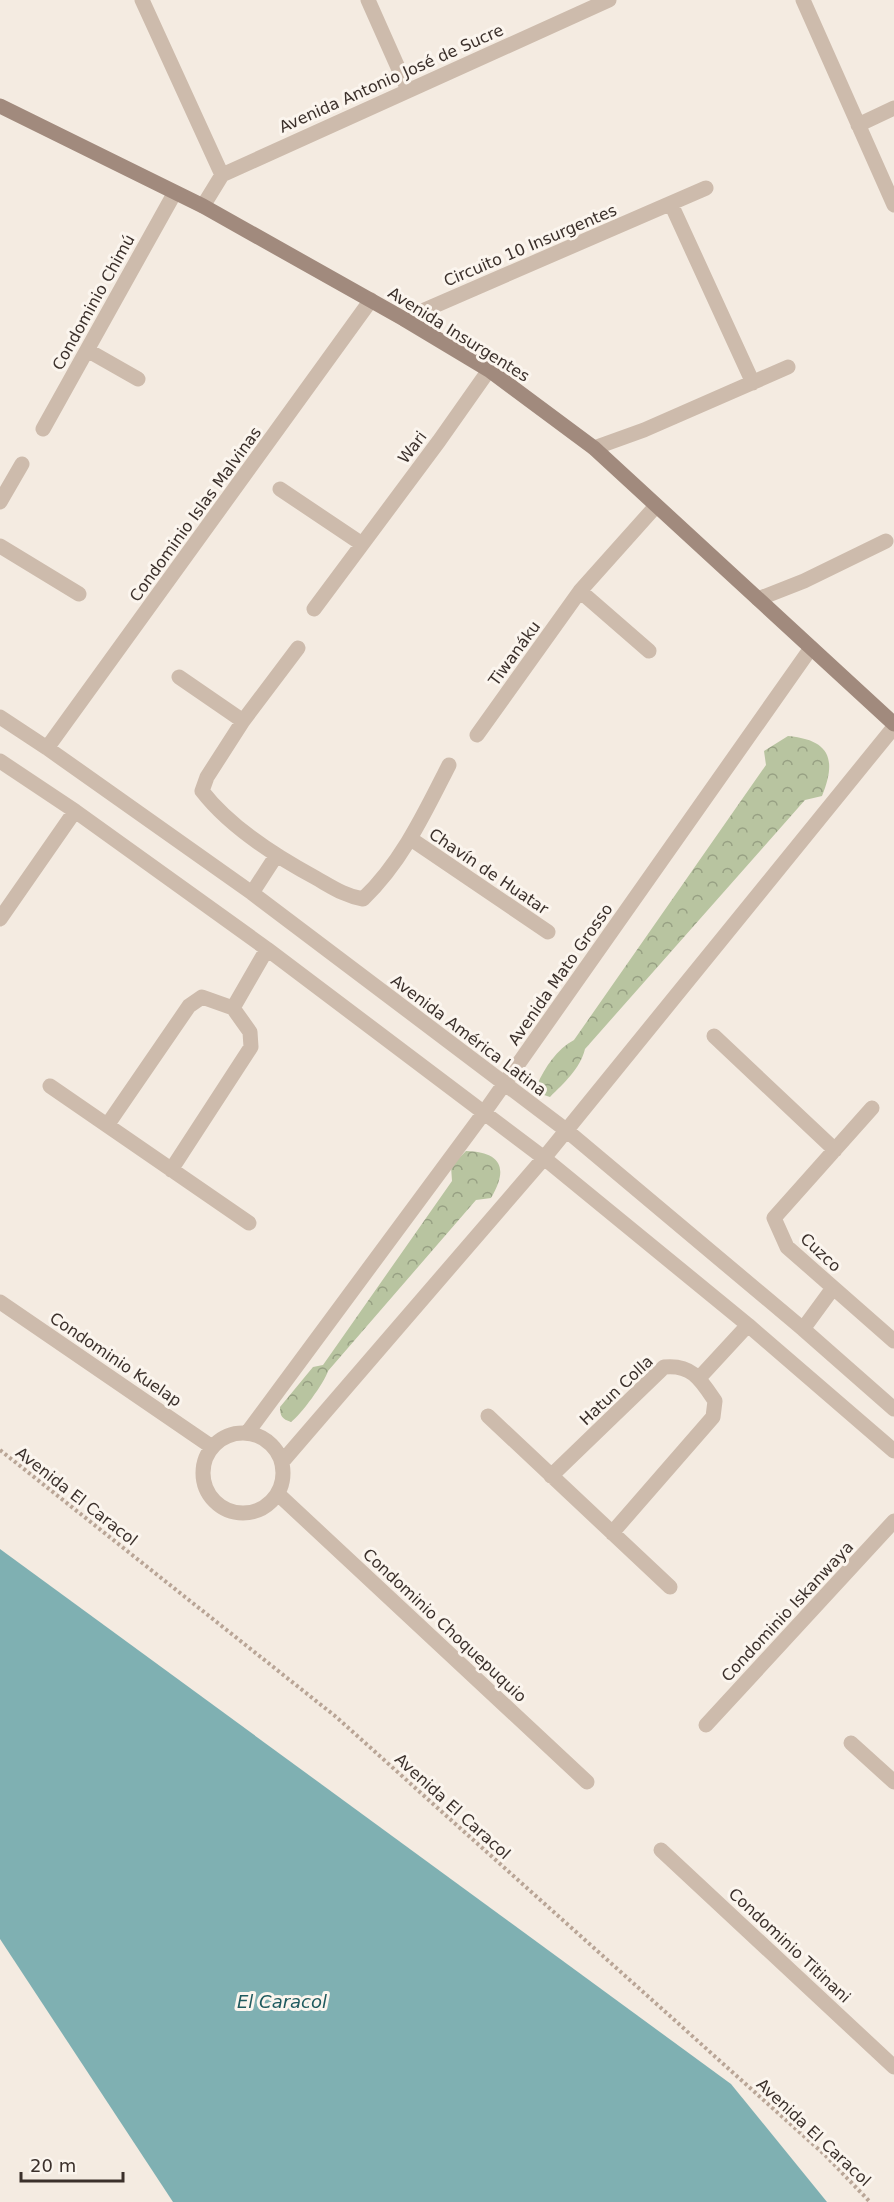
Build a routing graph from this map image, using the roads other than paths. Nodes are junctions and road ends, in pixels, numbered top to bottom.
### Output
1 (142, 0) edge
2 (368, 0) edge
3 (609, 0) edge
4 (803, 0) edge
5 (584, 5) edge
6 (408, 90) junction
7 (0, 106) edge
8 (894, 108) edge
9 (858, 125) junction
10 (222, 175) junction
11 (706, 189) dead end
12 (174, 194) junction
13 (671, 204) junction
14 (894, 205) edge
15 (203, 207) junction
16 (371, 300) junction
17 (404, 319) junction
18 (87, 350) junction
19 (788, 367) dead end
20 (489, 370) junction
21 (138, 380) dead end
22 (753, 383) junction
23 (43, 429) dead end
24 (594, 448) junction
25 (22, 464) dead end
26 (279, 489) dead end
27 (0, 502) edge
28 (657, 506) junction
29 (886, 541) dead end
30 (362, 543) junction
31 (0, 546) edge
32 (580, 591) junction
33 (79, 594) dead end
34 (758, 599) junction
35 (314, 609) dead end
36 (298, 648) dead end
37 (811, 648) junction
38 (649, 651) dead end
39 (179, 677) dead end
40 (0, 717) edge
41 (243, 721) junction
42 (894, 725) edge
43 (477, 735) dead end
44 (47, 748) junction
45 (0, 761) edge
46 (449, 765) dead end
47 (75, 811) junction
48 (411, 839) junction
49 (276, 856) junction
50 (252, 893) junction
51 (0, 919) edge
52 (548, 932) dead end
53 (267, 949) junction
54 (233, 1008) junction
55 (714, 1036) dead end
56 (504, 1084) junction
57 (50, 1086) dead end
58 (872, 1108) dead end
59 (483, 1114) junction
60 (108, 1124) junction
61 (566, 1130) junction
62 (835, 1149) junction
63 (544, 1158) junction
64 (171, 1170) junction
65 (249, 1223) dead end
66 (833, 1288) junction
67 (0, 1302) edge
68 (748, 1325) junction
69 (803, 1329) junction
70 (894, 1341) edge
71 (700, 1377) junction
72 (894, 1409) edge
73 (488, 1416) dead end
74 (247, 1433) junction
75 (212, 1447) junction
76 (894, 1451) edge
77 (282, 1462) junction
78 (552, 1476) junction
79 (278, 1494) junction
80 (894, 1521) edge
81 (612, 1533) junction
82 (670, 1587) dead end
83 (706, 1725) dead end
84 (851, 1743) dead end
85 (587, 1782) dead end
86 (894, 1782) edge
87 (661, 1850) dead end
88 (894, 2067) edge

1 - 10 street
2 - 6 street
3 - 5 street, Avenida Antonio José de Sucre
4 - 9 street
5 - 6 street, Avenida Antonio José de Sucre
6 - 10 street, Avenida Antonio José de Sucre
7 - 12 main road, Avenida Insurgentes
8 - 9 street
9 - 14 street
10 - 15 street
11 - 13 street, Circuito 10 Insurgentes
12 - 15 main road, Avenida Insurgentes
12 - 18 street, Condominio Chimú
13 - 17 street, Circuito 10 Insurgentes
13 - 22 street
15 - 16 main road, Avenida Insurgentes
16 - 17 main road, Avenida Insurgentes
16 - 44 street, Condominio Islas Malvinas
17 - 20 main road, Avenida Insurgentes
18 - 21 street
18 - 23 street, Condominio Chimú
19 - 22 street
20 - 24 main road, Avenida Insurgentes
20 - 30 street, Wari
22 - 24 street
24 - 28 main road, Avenida Insurgentes
25 - 27 street
26 - 30 street
28 - 32 street, Tiwanáku
28 - 34 main road, Avenida Insurgentes
29 - 34 street
30 - 35 street, Wari
31 - 33 street
32 - 38 street
32 - 43 street, Tiwanáku
34 - 37 main road, Avenida Insurgentes
36 - 41 street
37 - 42 main road, Avenida Insurgentes
37 - 56 street, Avenida Mato Grosso
39 - 41 street
40 - 44 street, Avenida América Latina
41 - 49 street
42 - 61 street
44 - 50 street, Avenida América Latina
45 - 47 street
46 - 48 street
47 - 51 street
47 - 53 street
48 - 49 street
48 - 52 street, Chavín de Huatar
49 - 50 street
50 - 56 street, Avenida América Latina
53 - 54 street
53 - 59 street
54 - 60 street
54 - 64 street
55 - 62 street
56 - 59 street, Avenida Mato Grosso
56 - 61 street, Avenida América Latina
57 - 60 street
58 - 62 street, Cuzco
59 - 63 street
59 - 74 street, Avenida Mato Grosso
60 - 64 street
61 - 63 street
61 - 69 street, Avenida América Latina
62 - 66 street, Cuzco
63 - 68 street
63 - 77 street
64 - 65 street
66 - 69 street
66 - 70 street, Cuzco
67 - 75 street, Condominio Kuelap
68 - 71 street
68 - 76 street
69 - 72 street, Avenida América Latina
71 - 78 street, Hatun Colla
71 - 81 street
73 - 78 street
74 - 75 street
74 - 77 street
75 - 79 street
77 - 79 street
78 - 81 street
79 - 85 street, Condominio Choquepuquio
80 - 83 street, Condominio Iskanwaya
81 - 82 street
84 - 86 street
87 - 88 street, Condominio Titinani

